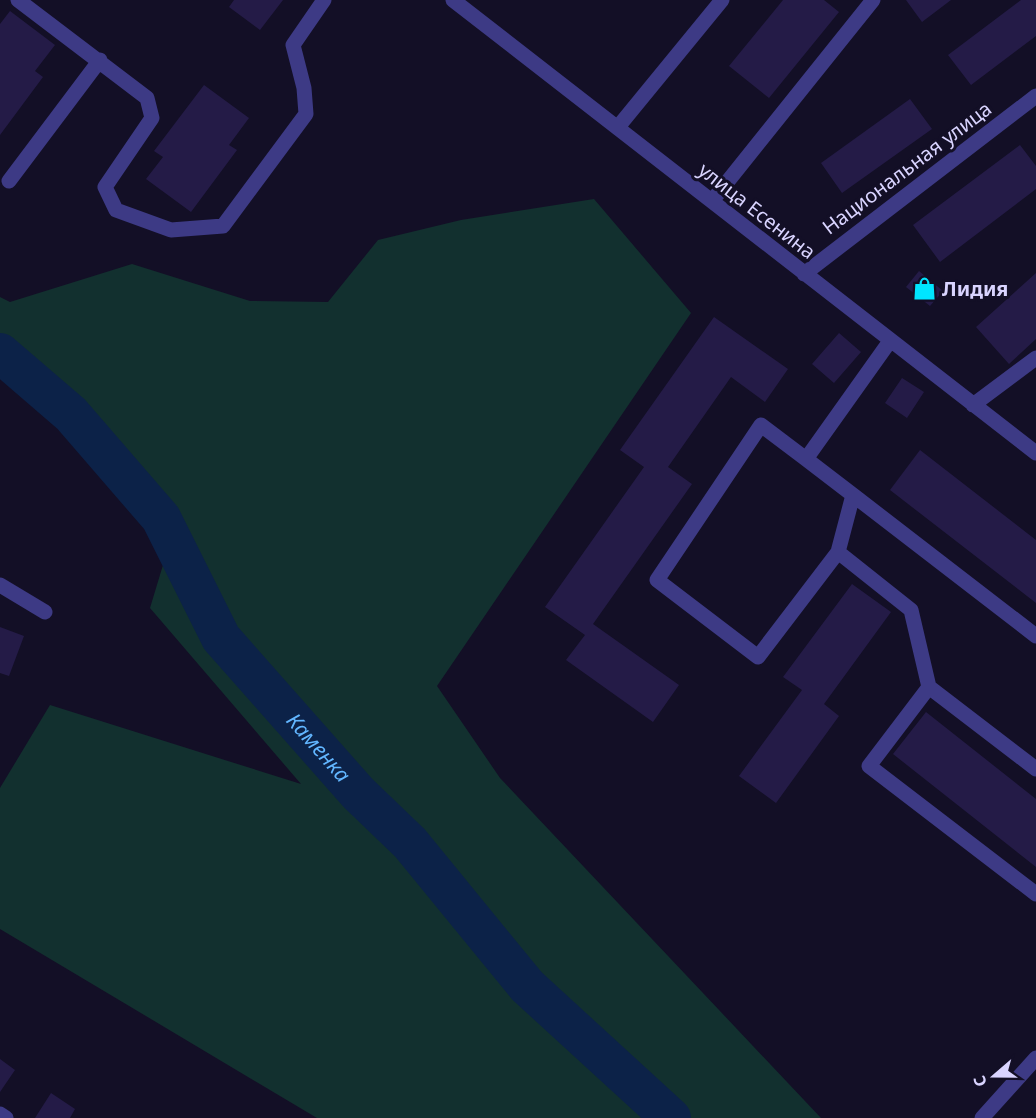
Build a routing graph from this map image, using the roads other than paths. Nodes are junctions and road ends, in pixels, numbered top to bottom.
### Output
1 (18, 0) edge
2 (324, 0) edge
3 (453, 0) edge
4 (722, 0) edge
5 (865, 3) edge
6 (100, 60) junction
7 (1036, 96) edge
8 (618, 127) junction
9 (9, 181) dead end
10 (712, 201) junction
11 (804, 274) junction
12 (890, 341) junction
13 (1036, 358) edge
14 (973, 405) junction
15 (1036, 453) edge
16 (807, 459) junction
17 (853, 495) junction
18 (838, 552) junction
19 (0, 585) edge
20 (45, 612) dead end
21 (1036, 636) edge
22 (929, 687) junction
23 (1036, 769) edge
24 (1036, 894) edge
25 (1036, 1058) edge
26 (0, 1114) edge
27 (6, 1118) edge
28 (982, 1118) edge

1 - 6 street
2 - 6 street
3 - 8 street, улица Есенина
4 - 8 street
5 - 10 street
6 - 9 street
7 - 11 street, Национальная улица
8 - 10 street, улица Есенина
10 - 11 street, улица Есенина
11 - 12 street, улица Есенина
12 - 14 street, улица Есенина
12 - 16 street
13 - 14 street
14 - 15 street, улица Есенина
16 - 17 street
16 - 18 street
17 - 18 street
17 - 21 street
18 - 22 street
19 - 20 street
22 - 23 street
22 - 24 street
25 - 28 street
26 - 27 street

